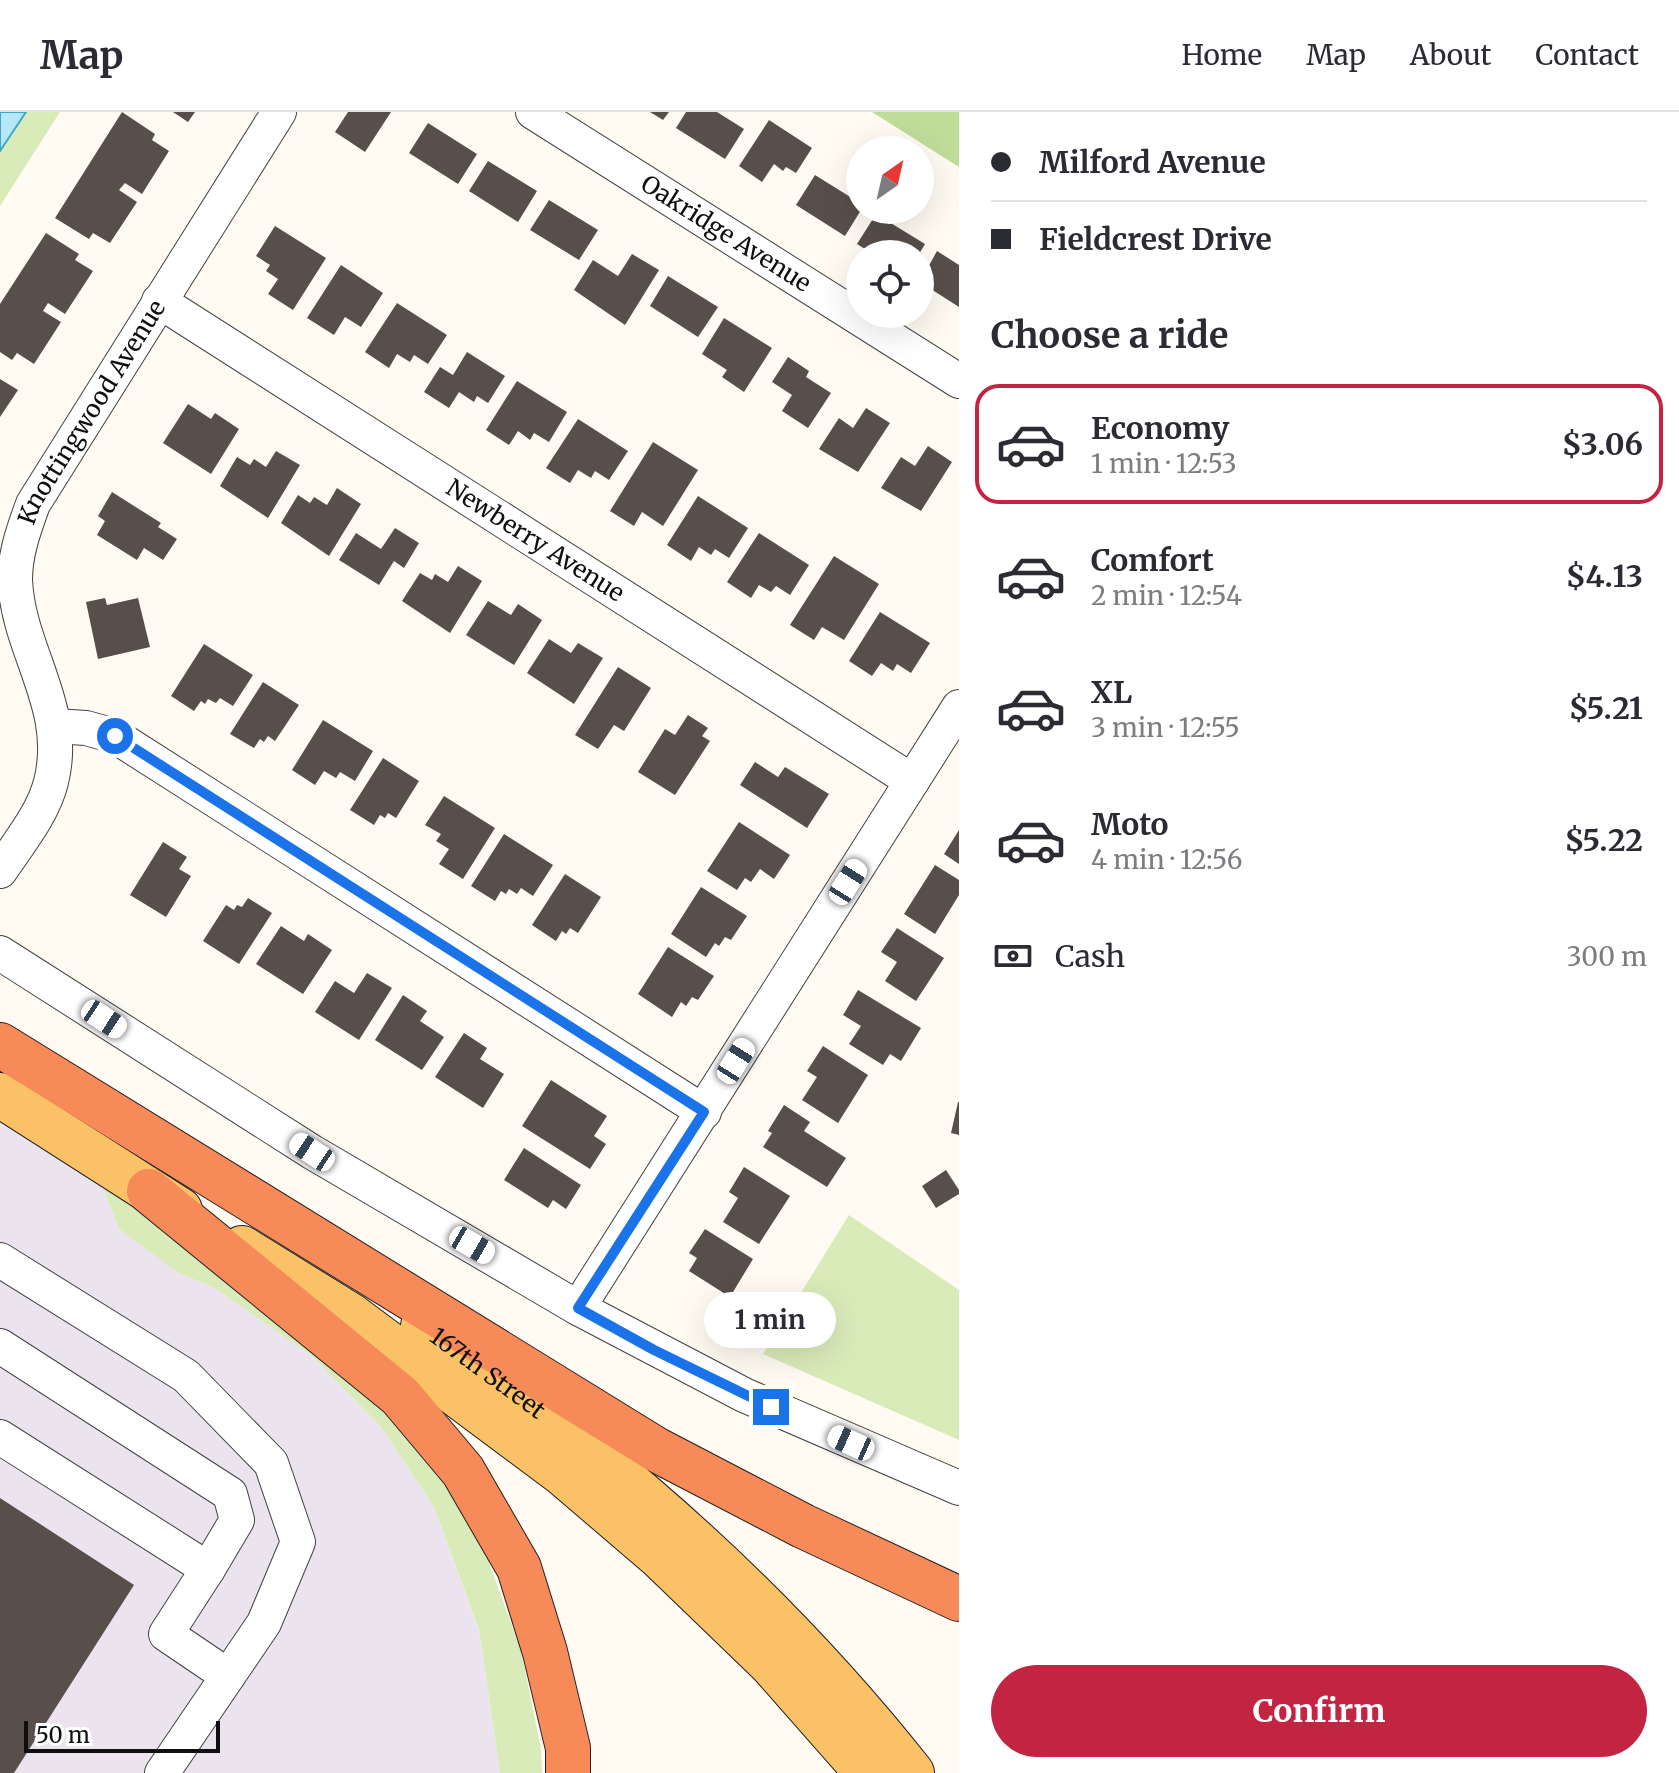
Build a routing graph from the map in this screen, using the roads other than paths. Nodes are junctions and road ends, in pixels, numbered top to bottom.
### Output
1 (279, 112) edge
2 (533, 112) edge
3 (159, 301) junction
4 (959, 381) edge
5 (959, 707) edge
6 (55, 726) junction
7 (912, 781) junction
8 (0, 871) edge
9 (0, 953) edge
10 (0, 1045) edge
11 (0, 1053) edge
12 (1, 1096) edge
13 (704, 1112) junction
14 (149, 1191) junction
15 (0, 1260) edge
16 (578, 1308) junction
17 (0, 1346) edge
18 (0, 1437) edge
19 (959, 1488) edge
20 (208, 1569) junction
21 (959, 1599) edge
22 (228, 1676) junction
23 (162, 1773) edge
24 (568, 1773) edge
25 (867, 1773) edge
26 (912, 1773) edge

1 - 3 street, Knottingwood Avenue
2 - 4 street, Oakridge Avenue
3 - 6 street, Knottingwood Avenue
3 - 7 street, Newberry Avenue
5 - 7 street
6 - 8 street, Knottingwood Avenue
6 - 13 street
7 - 13 street
9 - 16 street
10 - 21 highway
11 - 26 main road, 167th Street
12 - 14 main road, 167th Street
13 - 16 street
14 - 24 highway
14 - 25 main road, 167th Street
15 - 22 street
16 - 19 street
17 - 20 street
18 - 20 street
20 - 22 street
22 - 23 street

